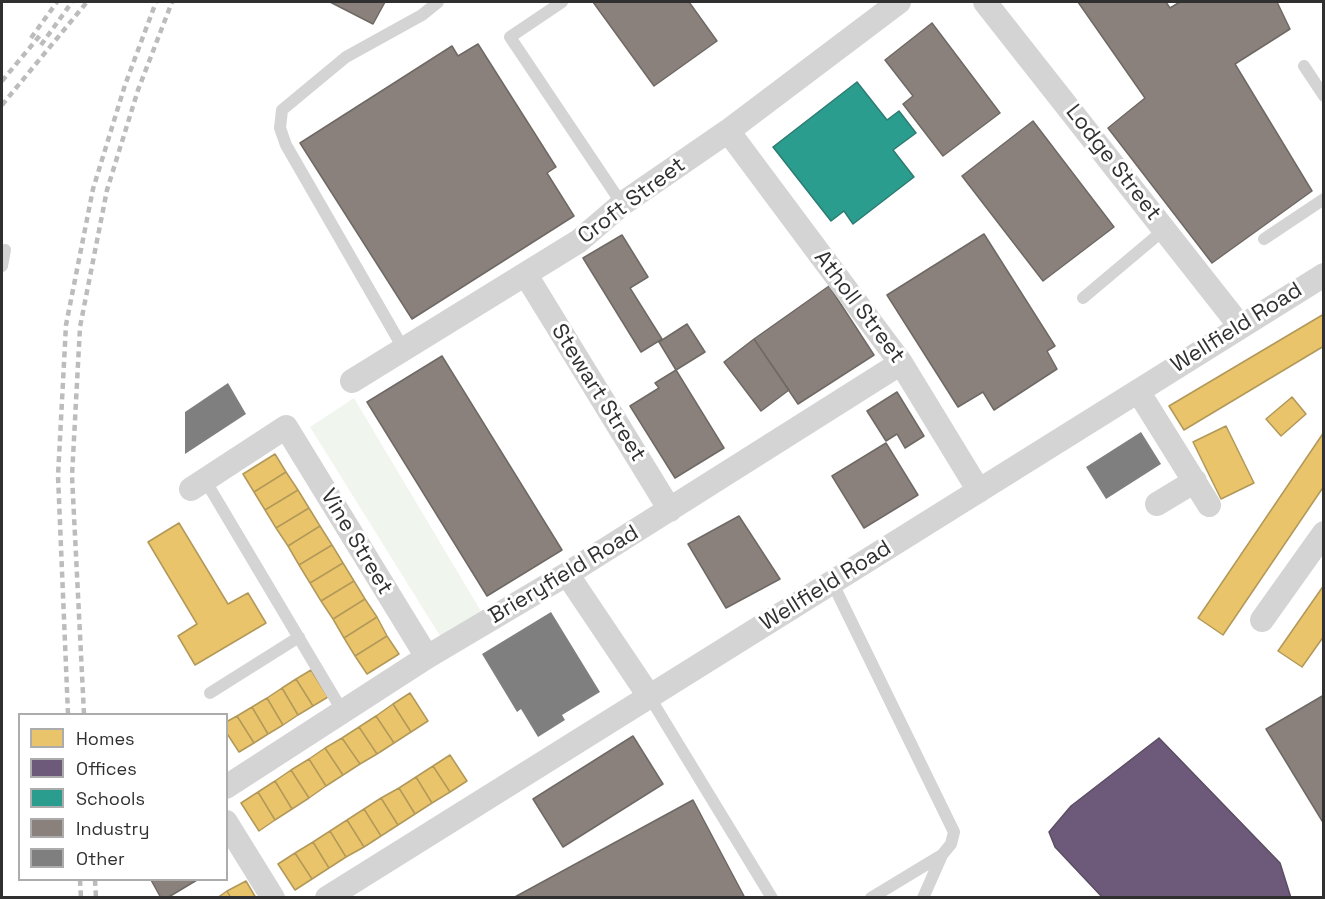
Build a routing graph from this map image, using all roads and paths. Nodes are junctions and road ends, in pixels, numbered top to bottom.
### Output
1 (438, 2) edge
2 (562, 2) edge
3 (899, 2) edge
4 (985, 2) edge
5 (870, 10) edge
6 (1304, 66) dead end
7 (1323, 96) edge
8 (728, 131) junction
9 (1323, 199) edge
10 (622, 204) junction
11 (1165, 229) junction
12 (1264, 239) dead end
13 (5, 250) dead end
14 (2, 266) edge
15 (526, 275) junction
16 (1323, 275) edge
17 (1083, 298) dead end
18 (1240, 326) junction
19 (403, 348) junction
20 (901, 363) junction
21 (352, 381) dead end
22 (1138, 391) junction
23 (1194, 481) junction
24 (198, 484) joint
25 (979, 491) junction
26 (1157, 504) dead end
27 (1209, 505) dead end
28 (670, 510) junction
29 (1323, 533) edge
30 (567, 574) junction
31 (832, 582) junction
32 (1262, 620) dead end
33 (299, 637) junction
34 (427, 657) junction
35 (210, 693) dead end
36 (650, 696) junction
37 (343, 712) junction
38 (228, 786) edge
39 (228, 825) edge
40 (942, 855) junction
41 (273, 897) edge
42 (327, 897) edge
43 (772, 897) edge
44 (871, 897) edge
45 (923, 897) edge

1 - 19 lane
2 - 10 lane
3 - 5 street, Croft Street
4 - 11 street, Lodge Street
5 - 8 street, Croft Street
6 - 7 lane
8 - 10 street, Croft Street
8 - 20 street, Atholl Street
9 - 12 lane
10 - 15 street, Croft Street
11 - 17 lane
11 - 18 street, Lodge Street
13 - 14 lane
15 - 19 street, Croft Street
15 - 28 street, Stewart Street
16 - 18 street, Wellfield Road
18 - 22 street, Wellfield Road
19 - 21 street, Croft Street
20 - 25 street, Atholl Street
20 - 28 street, Brieryfield Road
22 - 23 street
22 - 25 street, Wellfield Road
23 - 26 street
23 - 27 street
24 - 33 lane
24 - 34 street, Vine Street
25 - 31 street, Wellfield Road
28 - 30 street, Brieryfield Road
29 - 32 street
30 - 34 street, Brieryfield Road
30 - 36 street
31 - 36 street, Wellfield Road
31 - 40 lane
33 - 35 lane
33 - 37 lane
34 - 37 street, Brieryfield Road
36 - 42 street, Wellfield Road
36 - 43 lane
37 - 38 street, Brieryfield Road
39 - 41 street
40 - 44 lane
40 - 45 lane

